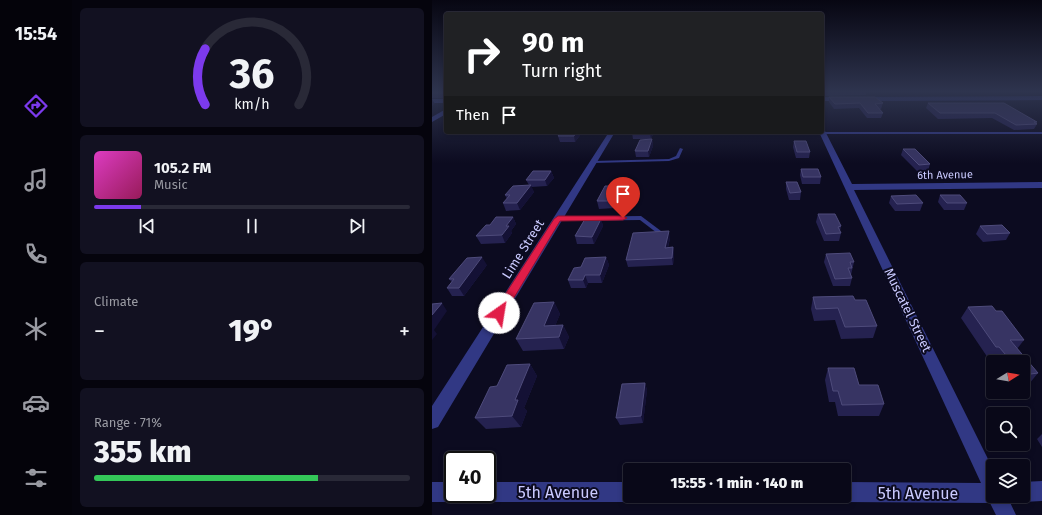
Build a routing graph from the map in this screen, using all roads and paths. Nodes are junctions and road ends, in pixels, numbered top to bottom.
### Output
1 (824, 132) edge
2 (1042, 133) edge
3 (611, 134) edge
4 (823, 134) edge
5 (681, 149) dead end
6 (593, 162) junction
7 (1042, 185) edge
8 (849, 187) junction
9 (558, 219) junction
10 (659, 232) edge
11 (432, 421) edge
12 (986, 474) edge
13 (1042, 491) edge
14 (432, 492) edge
15 (444, 492) edge
16 (496, 492) edge
17 (623, 492) edge
18 (851, 492) edge
19 (1030, 492) edge
20 (986, 493) edge
21 (1000, 503) edge
22 (1006, 515) edge

1 - 2 lane
3 - 6 street, Lime Street
4 - 8 street, Muscatel Street
5 - 6 lane
6 - 9 street, Lime Street
7 - 8 street, 6th Avenue
8 - 12 street, Muscatel Street
9 - 10 lane
9 - 11 street, Lime Street
13 - 19 street
14 - 15 street
16 - 17 street, 5th Avenue
18 - 20 street, 5th Avenue
21 - 22 street

